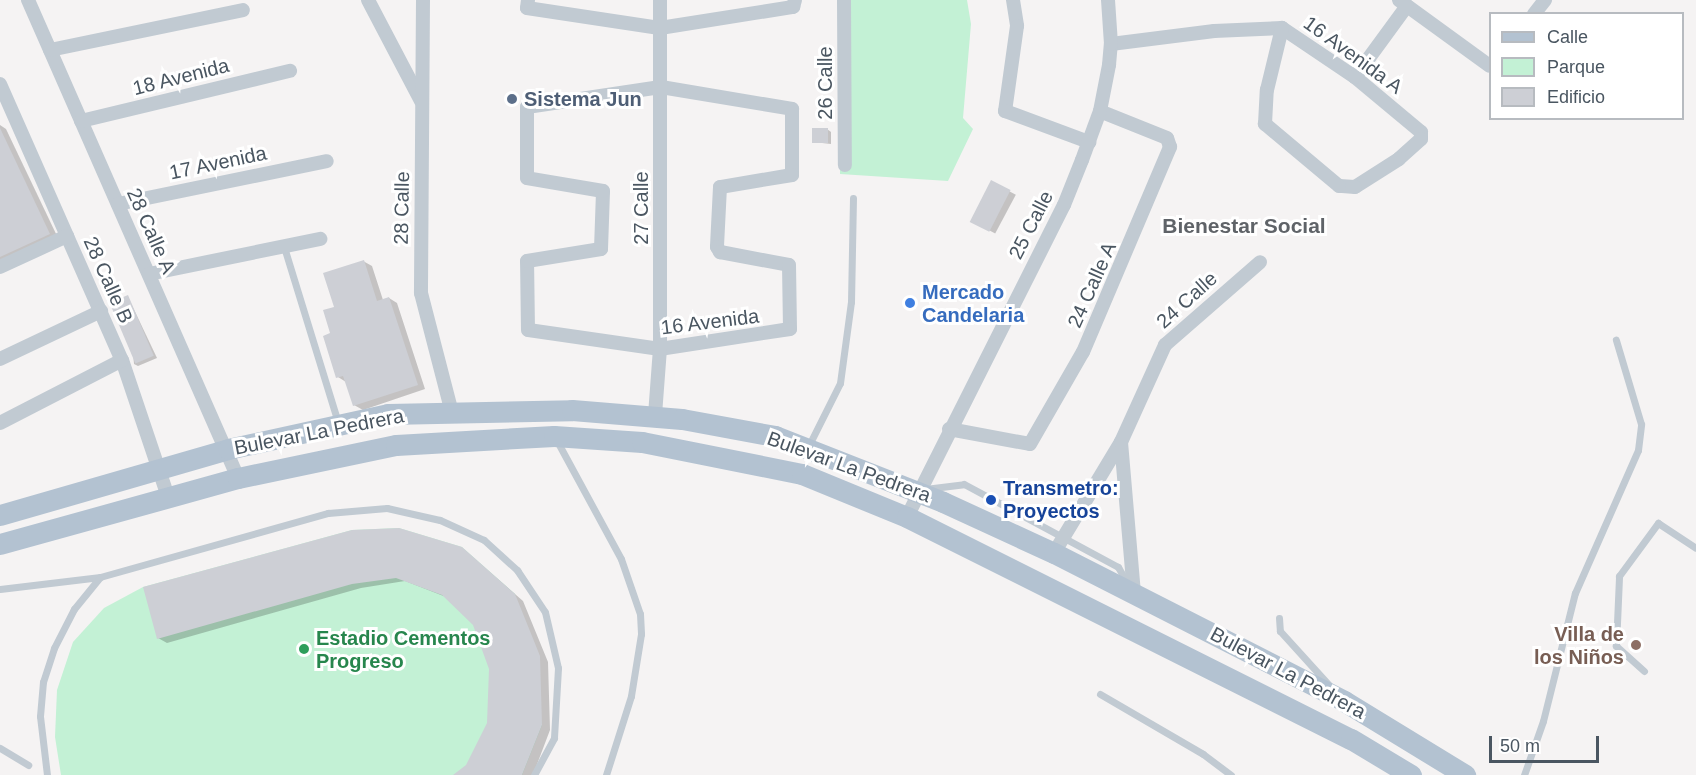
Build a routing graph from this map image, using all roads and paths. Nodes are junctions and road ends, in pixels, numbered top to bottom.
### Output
1 (28, 0) edge
2 (368, 0) edge
3 (423, 0) edge
4 (660, 0) edge
5 (844, 0) edge
6 (1013, 0) edge
7 (1108, 0) edge
8 (1545, 0) edge
9 (794, 3) edge
10 (1403, 3) edge
11 (527, 4) edge
12 (243, 10) dead end
13 (1536, 12) edge
14 (660, 28) junction
15 (1282, 28) junction
16 (1112, 44) junction
17 (50, 50) junction
18 (1489, 67) edge
19 (290, 71) dead end
20 (1355, 77) junction
21 (0, 84) edge
22 (660, 87) junction
23 (422, 103) junction
24 (1100, 111) junction
25 (81, 121) junction
26 (1089, 142) junction
27 (327, 161) dead end
28 (845, 165) dead end
29 (853, 198) dead end
30 (118, 204) junction
31 (68, 236) junction
32 (320, 239) dead end
33 (284, 247) junction
34 (1260, 262) dead end
35 (0, 267) edge
36 (149, 274) junction
37 (101, 310) junction
38 (1616, 339) dead end
39 (660, 350) junction
40 (0, 359) edge
41 (122, 360) junction
42 (452, 413) junction
43 (655, 415) junction
44 (0, 423) edge
45 (339, 425) junction
46 (949, 429) junction
47 (555, 436) junction
48 (1121, 442) junction
49 (807, 447) junction
50 (228, 449) junction
51 (159, 470) junction
52 (238, 478) junction
53 (919, 491) junction
54 (168, 497) junction
55 (0, 515) edge
56 (908, 517) junction
57 (0, 544) edge
58 (1059, 544) junction
59 (1696, 548) edge
60 (100, 577) junction
61 (0, 589) edge
62 (1134, 593) junction
63 (1279, 618) dead end
64 (1644, 671) dead end
65 (1100, 694) dead end
66 (1344, 701) junction
67 (0, 748) edge
68 (28, 765) dead end
69 (47, 775) edge
70 (534, 775) edge
71 (606, 775) edge
72 (1231, 775) edge
73 (1411, 775) edge
74 (1465, 775) edge
75 (1524, 775) edge

1 - 17 street, 28 Calle A
2 - 23 street
3 - 23 street, 28 Calle
4 - 14 street, 27 Calle
5 - 28 street, 26 Calle
6 - 26 street
7 - 16 street, 25 Calle
8 - 13 street
9 - 14 street
10 - 18 street
10 - 20 street
11 - 14 street
12 - 17 street
14 - 22 street, 27 Calle
15 - 16 street, 16 Avenida A
15 - 20 street, 16 Avenida A
15 - 20 street, 16 Avenida A
16 - 24 street, 25 Calle
17 - 25 street, 28 Calle A
19 - 25 street, 18 Avenida
21 - 31 street, 28 Calle B
22 - 39 street, 27 Calle
22 - 39 street, 16 Avenida
22 - 39 street, 16 Avenida
23 - 42 street, 28 Calle
24 - 26 street, 25 Calle
24 - 46 street, 24 Calle A
25 - 30 street, 28 Calle A
26 - 46 street, 25 Calle
27 - 30 street, 17 Avenida
29 - 49 lane
30 - 36 street, 28 Calle A
31 - 35 street
31 - 37 street, 28 Calle B
32 - 33 street
33 - 36 street
33 - 45 lane
34 - 48 street, 24 Calle
36 - 50 street, 28 Calle A
37 - 40 street
37 - 41 street, 28 Calle B
38 - 75 lane
39 - 43 street, 27 Calle
41 - 44 street
41 - 51 street, 28 Calle B
42 - 43 main road, Bulevar La Pedrera
42 - 45 main road, Bulevar La Pedrera
43 - 49 main road, Bulevar La Pedrera
45 - 50 main road, Bulevar La Pedrera
46 - 53 street, 25 Calle
47 - 52 main road, Bulevar La Pedrera
47 - 56 main road, Bulevar La Pedrera
47 - 71 lane
48 - 58 street, 24 Calle
48 - 62 street, 24 Calle
49 - 53 main road, Bulevar La Pedrera
50 - 51 main road, Bulevar La Pedrera
50 - 52 street, 28 Calle A
51 - 54 street, 28 Calle B
51 - 55 main road, Bulevar La Pedrera
52 - 54 main road, Bulevar La Pedrera
53 - 56 street, 25 Calle
53 - 58 main road, Bulevar La Pedrera
54 - 57 main road, Bulevar La Pedrera
56 - 73 main road, Bulevar La Pedrera
58 - 62 main road, Bulevar La Pedrera
59 - 64 lane
60 - 61 lane
60 - 69 lane
60 - 70 lane
62 - 66 main road, Bulevar La Pedrera
63 - 66 lane
65 - 72 lane
66 - 74 main road, Bulevar La Pedrera
67 - 68 lane

